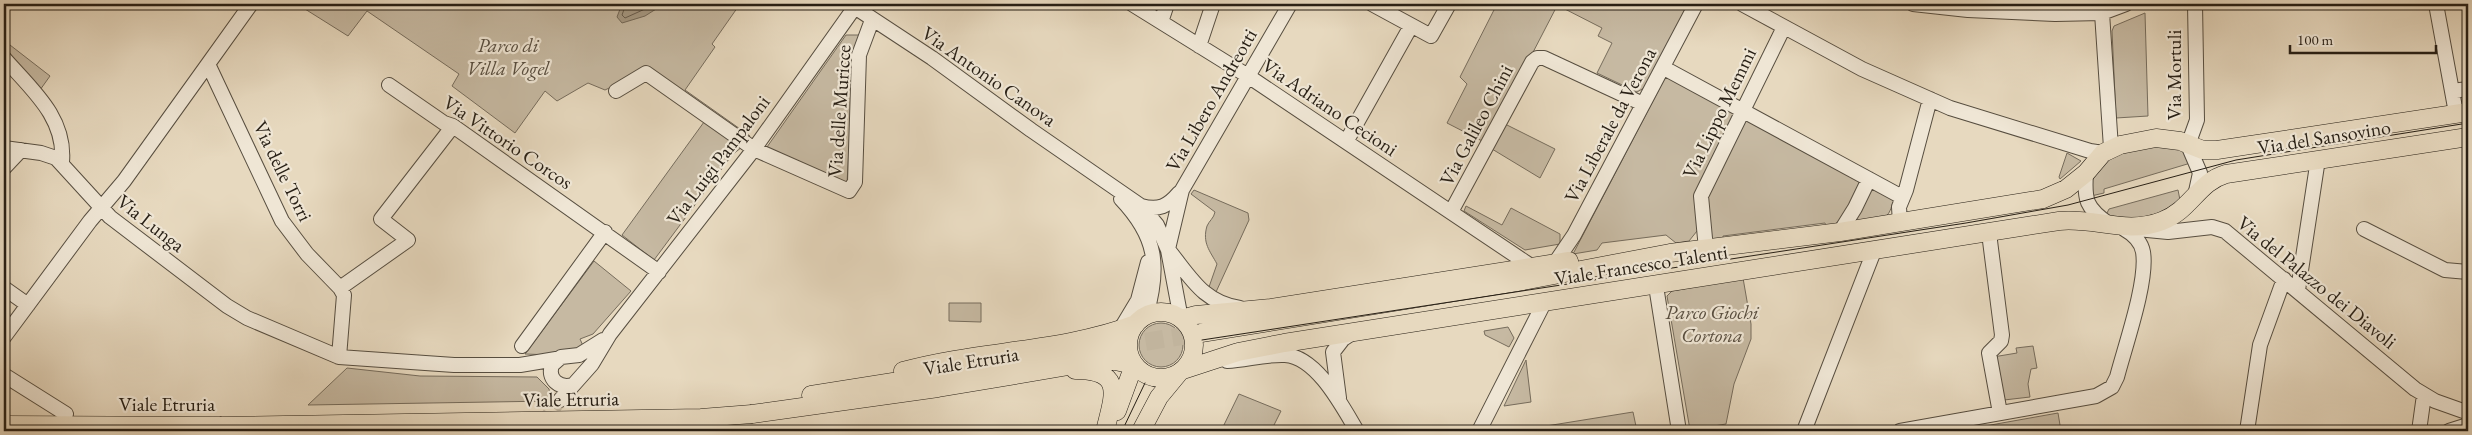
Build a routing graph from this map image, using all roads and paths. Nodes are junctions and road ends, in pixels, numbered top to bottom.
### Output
1 (251, 4) edge
2 (1132, 4) edge
3 (1167, 4) edge
4 (1213, 4) edge
5 (1290, 4) edge
6 (1372, 4) edge
7 (1449, 4) edge
8 (1696, 4) edge
9 (1742, 4) edge
10 (1913, 4) edge
11 (2126, 4) edge
12 (2195, 4) edge
13 (2436, 4) edge
14 (854, 5) edge
15 (1944, 6) edge
16 (2102, 12) junction
17 (872, 20) junction
18 (1161, 22) junction
19 (1411, 26) junction
20 (1784, 27) junction
21 (1199, 46) junction
22 (4, 58) edge
23 (208, 64) junction
24 (1664, 68) junction
25 (1248, 76) junction
26 (389, 85) dead end
27 (2468, 89) edge
28 (616, 91) dead end
29 (2452, 92) junction
30 (1930, 99) junction
31 (1643, 104) junction
32 (1743, 111) junction
33 (2462, 112) edge
34 (453, 126) junction
35 (2468, 137) edge
36 (1346, 142) junction
37 (2188, 145) junction
38 (4, 148) edge
39 (754, 149) junction
40 (21, 150) junction
41 (2107, 150) junction
42 (2318, 159) junction
43 (62, 162) junction
44 (4, 168) edge
45 (2086, 173) junction
46 (1869, 179) junction
47 (1105, 182) junction
48 (1182, 190) junction
49 (2195, 196) junction
50 (1902, 197) junction
51 (1141, 206) junction
52 (100, 208) junction
53 (1451, 212) junction
54 (1900, 223) junction
55 (2120, 226) junction
56 (2364, 229) dead end
57 (605, 232) junction
58 (1840, 232) junction
59 (1989, 233) junction
60 (1504, 247) junction
61 (1151, 248) junction
62 (1706, 249) junction
63 (1168, 250) junction
64 (1874, 251) junction
65 (1622, 261) junction
66 (1555, 262) junction
67 (1531, 266) junction
68 (1504, 270) junction
69 (659, 272) junction
70 (2468, 272) edge
71 (2284, 280) junction
72 (1656, 286) junction
73 (4, 288) edge
74 (340, 288) junction
75 (2298, 290) junction
76 (1544, 303) junction
77 (1293, 304) junction
78 (28, 305) junction
79 (1181, 319) junction
80 (1130, 329) junction
81 (1355, 332) junction
82 (1201, 333) tunnel mouth
83 (610, 334) junction
84 (4, 337) edge
85 (522, 346) dead end
86 (1333, 352) junction
87 (339, 357) junction
88 (572, 357) junction
89 (556, 359) junction
90 (1210, 362) junction
91 (1306, 363) junction
92 (520, 365) junction
93 (1134, 365) junction
94 (1047, 370) junction
95 (1180, 372) junction
96 (4, 374) edge
97 (566, 380) junction
98 (2424, 395) junction
99 (1339, 401) junction
100 (752, 409) junction
101 (2000, 413) junction
102 (4, 414) edge
103 (66, 414) junction
104 (2468, 416) edge
105 (219, 420) junction
106 (4, 425) edge
107 (1107, 431) edge
108 (1141, 431) edge
109 (1357, 431) edge
110 (1479, 431) edge
111 (1679, 431) edge
112 (1804, 431) edge
113 (1900, 431) edge
114 (2247, 431) edge
115 (2419, 431) edge
116 (2449, 431) edge

1 - 23 street
2 - 18 street, Via Adriano Cecioni
3 - 18 street
4 - 21 street
5 - 25 street, Via Libero Andreotti
6 - 19 street
7 - 19 street
8 - 24 street, Via Liberale da Verona
9 - 20 street
10 - 15 street
11 - 16 street
12 - 37 street, Via Mortuli
13 - 29 street
14 - 17 street, Via Antonio Canova
14 - 39 street, Via Luigi Pampaloni
15 - 16 street
16 - 41 street
17 - 39 street, Via delle Muricce
17 - 47 street, Via Antonio Canova
18 - 21 street, Via Adriano Cecioni
19 - 36 street
20 - 30 street
20 - 32 street, Via Lippo Memmi
21 - 25 street, Via Adriano Cecioni
22 - 43 street
23 - 52 street
23 - 74 street, Via delle Torri
24 - 31 street, Via Liberale da Verona
24 - 32 street
25 - 36 street, Via Adriano Cecioni
25 - 48 street, Via Libero Andreotti
26 - 34 street, Via Vittorio Corcos
27 - 29 street
28 - 39 street
29 - 33 street
30 - 41 street
30 - 50 street
31 - 53 street, Via Galileo Chini
31 - 66 street, Via Liberale da Verona
32 - 46 street
32 - 62 street, Via Lippo Memmi
33 - 37 main road, Via del Sansovino
34 - 57 street, Via Vittorio Corcos
34 - 74 street
35 - 42 main road, Via del Sansovino
36 - 53 street, Via Adriano Cecioni
37 - 41 main road
37 - 49 street
38 - 40 street
39 - 69 street, Via Luigi Pampaloni
40 - 43 street
40 - 44 street
41 - 45 main road
42 - 49 main road, Via del Sansovino
42 - 75 street
43 - 52 street, Via Lunga
45 - 54 main road, Viale Francesco Talenti
45 - 55 street
46 - 50 street
46 - 58 street
47 - 51 street, Via Antonio Canova
47 - 61 street, Via Antonio Canova
48 - 51 street, Via Libero Andreotti
48 - 63 street, Via Libero Andreotti
49 - 55 main road
50 - 54 street
51 - 63 street, Via Antonio Canova
52 - 78 street
52 - 87 street, Via Lunga
53 - 60 street, Via Adriano Cecioni
54 - 58 main road, Viale Francesco Talenti
55 - 59 main road, Viale Francesco Talenti
55 - 71 street, Via del Palazzo dei Diavoli
55 - 101 street
56 - 70 street
57 - 69 street, Via Vittorio Corcos
57 - 85 street
58 - 62 main road, Viale Francesco Talenti
59 - 64 main road, Viale Francesco Talenti
59 - 101 street
60 - 67 street, Via Adriano Cecioni
60 - 68 street
61 - 80 street
61 - 80 street, Via Antonio Canova
62 - 65 main road, Viale Francesco Talenti
63 - 77 street, Viale Francesco Talenti
63 - 79 street
64 - 72 main road, Viale Francesco Talenti
64 - 112 street
65 - 66 main road, Viale Francesco Talenti
65 - 82 main road, Viale Francesco Talenti
66 - 67 main road, Viale Francesco Talenti
67 - 68 main road, Viale Francesco Talenti
68 - 77 main road, Viale Francesco Talenti
69 - 83 street, Via Luigi Pampaloni
71 - 75 street, Via del Palazzo dei Diavoli
71 - 114 street
72 - 76 main road, Viale Francesco Talenti
72 - 111 street
73 - 78 street
74 - 87 street
75 - 98 street, Via del Palazzo dei Diavoli
76 - 81 main road, Viale Francesco Talenti
76 - 110 street
77 - 79 main road, Viale Francesco Talenti
78 - 84 street
79 - 80 main road
79 - 95 main road
80 - 93 main road
80 - 100 main road, Viale Etruria
81 - 86 street
81 - 90 main road, Viale Francesco Talenti
83 - 88 street, Via Luigi Pampaloni
83 - 97 street, Via Luigi Pampaloni
86 - 91 street
86 - 99 street
87 - 92 street, Via Lunga
88 - 89 street, Via Luigi Pampaloni
88 - 97 street
89 - 92 street, Via Luigi Pampaloni
89 - 97 street
90 - 91 street
90 - 95 main road, Viale Francesco Talenti
91 - 99 street
92 - 97 street
93 - 94 main road, Viale Etruria
93 - 95 main road
93 - 107 main road
94 - 100 main road, Viale Etruria
94 - 107 main road
95 - 108 main road
96 - 103 street
98 - 104 street, Via del Palazzo dei Diavoli
98 - 115 street
99 - 109 street
100 - 105 main road, Viale Etruria, bridge
101 - 113 street
102 - 103 main road, Viale Etruria
103 - 105 main road, Viale Etruria
104 - 116 street
105 - 106 main road, Viale Etruria

